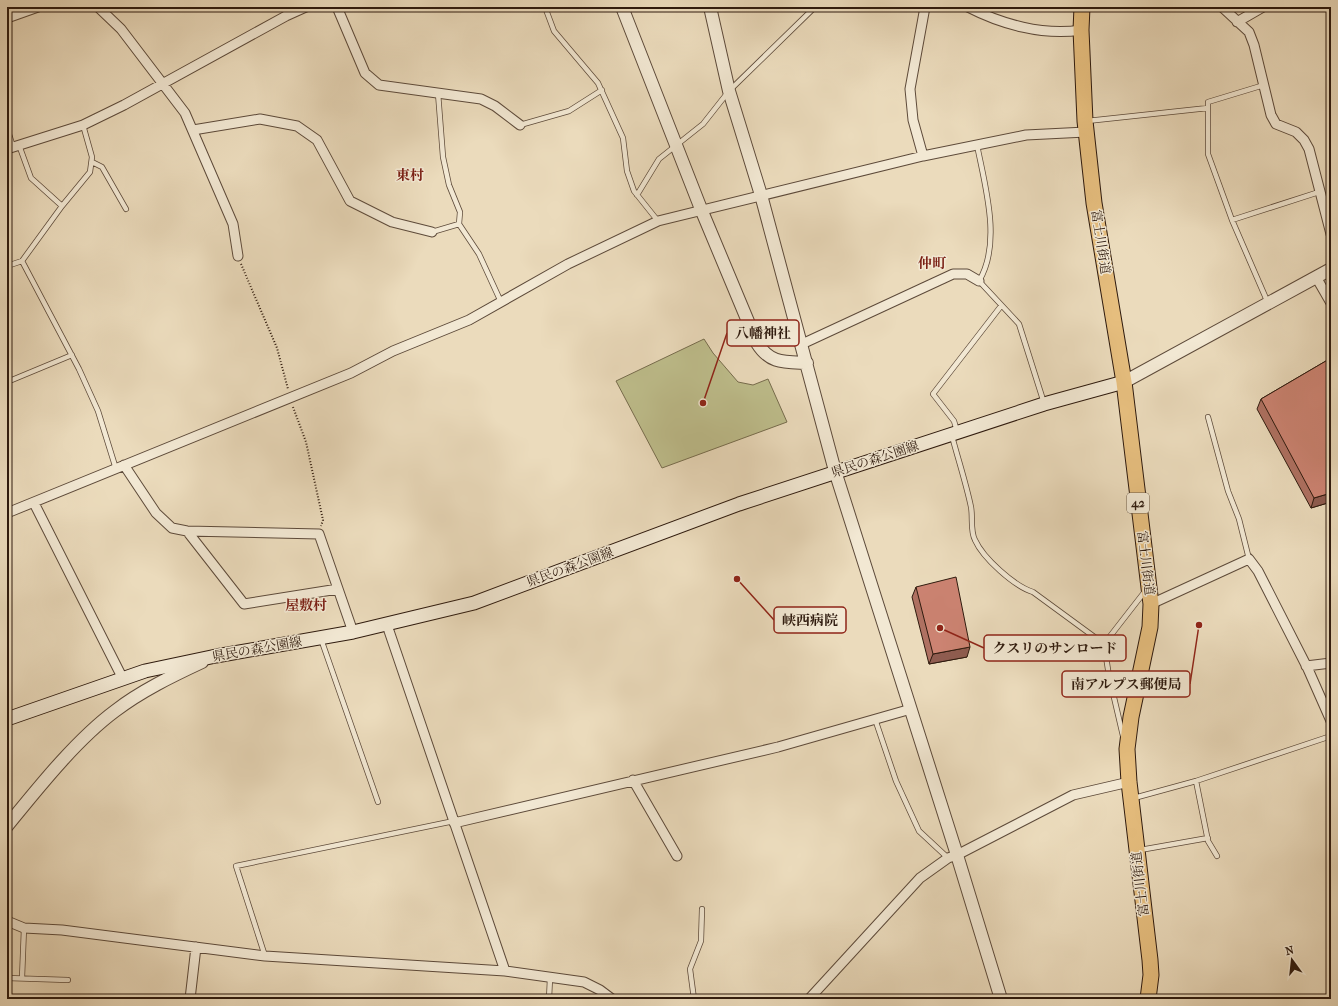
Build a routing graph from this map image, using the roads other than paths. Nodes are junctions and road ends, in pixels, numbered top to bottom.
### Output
1 (38, 7) edge
2 (98, 7) edge
3 (306, 7) edge
4 (337, 7) edge
5 (545, 7) edge
6 (622, 7) edge
7 (710, 7) edge
8 (815, 7) edge
9 (924, 7) edge
10 (968, 7) edge
11 (1082, 7) edge
12 (1222, 7) edge
13 (1263, 7) edge
14 (7, 18) edge
15 (1237, 22) junction
16 (1081, 30) junction
17 (163, 84) junction
18 (1264, 85) junction
19 (602, 90) junction
20 (729, 91) junction
21 (438, 93) junction
22 (1208, 108) junction
23 (83, 125) junction
24 (520, 125) joint
25 (1086, 126) junction
26 (7, 128) edge
27 (193, 130) junction
28 (977, 145) junction
29 (677, 146) junction
30 (13, 147) edge
31 (923, 156) junction
32 (92, 162) junction
33 (637, 195) junction
34 (761, 195) junction
35 (1320, 195) junction
36 (1331, 202) edge
37 (62, 206) junction
38 (126, 209) dead end
39 (701, 209) junction
40 (1232, 220) junction
41 (658, 222) junction
42 (459, 224) junction
43 (432, 232) joint
44 (1331, 234) edge
45 (238, 256) road end
46 (22, 261) junction
47 (7, 266) edge
48 (1331, 269) edge
49 (1316, 277) junction
50 (979, 281) junction
51 (501, 302) junction
52 (1268, 303) junction
53 (1331, 303) edge
54 (1001, 306) junction
55 (802, 344) junction
56 (72, 355) junction
57 (807, 363) junction
58 (7, 382) edge
59 (1124, 382) junction
60 (1044, 404) junction
61 (1208, 417) dead end
62 (954, 434) junction
63 (124, 465) junction
64 (116, 469) junction
65 (835, 471) junction
66 (34, 503) junction
67 (7, 513) edge
68 (187, 530) junction
69 (1249, 559) junction
70 (1149, 586) junction
71 (338, 589) junction
72 (1151, 604) junction
73 (387, 624) junction
74 (353, 632) junction
75 (320, 638) junction
76 (1104, 644) junction
77 (216, 656) junction
78 (1331, 663) edge
79 (1306, 666) junction
80 (122, 677) junction
81 (911, 709) junction
82 (7, 719) edge
83 (875, 719) junction
84 (1331, 721) edge
85 (1331, 736) edge
86 (1127, 749) junction
87 (633, 780) junction
88 (1196, 781) junction
89 (1128, 782) junction
90 (1130, 800) junction
91 (378, 802) dead end
92 (454, 822) junction
93 (7, 826) edge
94 (1208, 838) junction
95 (1136, 851) junction
96 (677, 856) dead end
97 (953, 856) junction
98 (1217, 856) dead end
99 (702, 908) dead end
100 (7, 922) edge
101 (24, 928) junction
102 (196, 947) junction
103 (265, 956) junction
104 (505, 972) junction
105 (7, 978) edge
106 (22, 978) junction
107 (550, 978) junction
108 (68, 980) dead end
109 (190, 999) edge
110 (549, 999) edge
111 (612, 999) edge
112 (694, 999) edge
113 (809, 999) edge
114 (1001, 999) edge
115 (1148, 999) edge

1 - 14 street
2 - 17 street
3 - 17 street
4 - 21 street
5 - 19 lane
6 - 29 street
7 - 20 street
8 - 20 lane
9 - 31 street
10 - 16 street
11 - 16 main road, 富士川街道 / 42
12 - 15 street
13 - 15 street
15 - 18 street
16 - 25 main road, 富士川街道 / 42
17 - 23 street
17 - 27 street
18 - 22 lane
18 - 35 street
19 - 24 lane
19 - 33 lane
20 - 29 lane
20 - 34 street
21 - 24 street
21 - 42 lane
22 - 25 lane
22 - 40 lane
23 - 30 street
23 - 32 lane
25 - 28 street
25 - 59 main road, 富士川街道 / 42
26 - 30 lane
27 - 43 street
27 - 45 street
28 - 31 street
28 - 50 lane
29 - 33 lane
29 - 39 street
30 - 37 lane
31 - 34 street
32 - 37 lane
32 - 38 lane
33 - 41 lane
34 - 39 street
34 - 55 street
35 - 36 lane
35 - 40 lane
35 - 44 street
37 - 46 lane
39 - 41 street
39 - 57 street
40 - 52 lane
41 - 51 street
42 - 43 lane
42 - 51 lane
46 - 47 lane
46 - 56 lane
48 - 49 street
49 - 52 street
49 - 53 street
50 - 54 lane
50 - 55 street
51 - 63 street
52 - 59 street
54 - 60 lane
54 - 62 lane
55 - 57 street
56 - 58 lane
56 - 64 lane
57 - 65 street
59 - 60 main road, 県民の森公園線
59 - 70 main road, 富士川街道 / 42
60 - 62 main road, 県民の森公園線
61 - 69 lane
62 - 65 main road, 県民の森公園線
62 - 76 lane
63 - 64 street
63 - 68 street
64 - 66 street
65 - 73 main road, 県民の森公園線
65 - 81 street
66 - 67 street
66 - 80 street
68 - 71 street
68 - 71 street
69 - 72 street
69 - 79 street
70 - 72 main road, 富士川街道 / 42
70 - 76 lane
71 - 74 street
72 - 86 main road, 富士川街道 / 42
73 - 74 main road, 県民の森公園線
73 - 92 street
74 - 75 main road, 県民の森公園線
75 - 77 main road, 県民の森公園線
75 - 91 lane
76 - 86 lane
77 - 80 main road, 県民の森公園線
77 - 93 street
78 - 79 street
79 - 84 street
80 - 82 main road, 県民の森公園線
81 - 83 street
81 - 97 street
83 - 87 street
83 - 97 lane
85 - 88 lane
86 - 89 main road, 富士川街道 / 42
87 - 92 street
87 - 96 street
88 - 90 lane
88 - 94 lane
89 - 90 main road, 富士川街道 / 42
89 - 97 street
90 - 95 main road, 富士川街道 / 42
92 - 103 lane
92 - 104 street
94 - 95 lane
94 - 98 lane
95 - 115 main road, 富士川街道 / 42
97 - 113 street
97 - 114 street
99 - 112 lane
100 - 101 street
101 - 102 street
101 - 106 lane
102 - 103 street
102 - 109 street
103 - 104 street
104 - 107 street
105 - 106 lane
106 - 108 lane
107 - 110 lane
107 - 111 street

